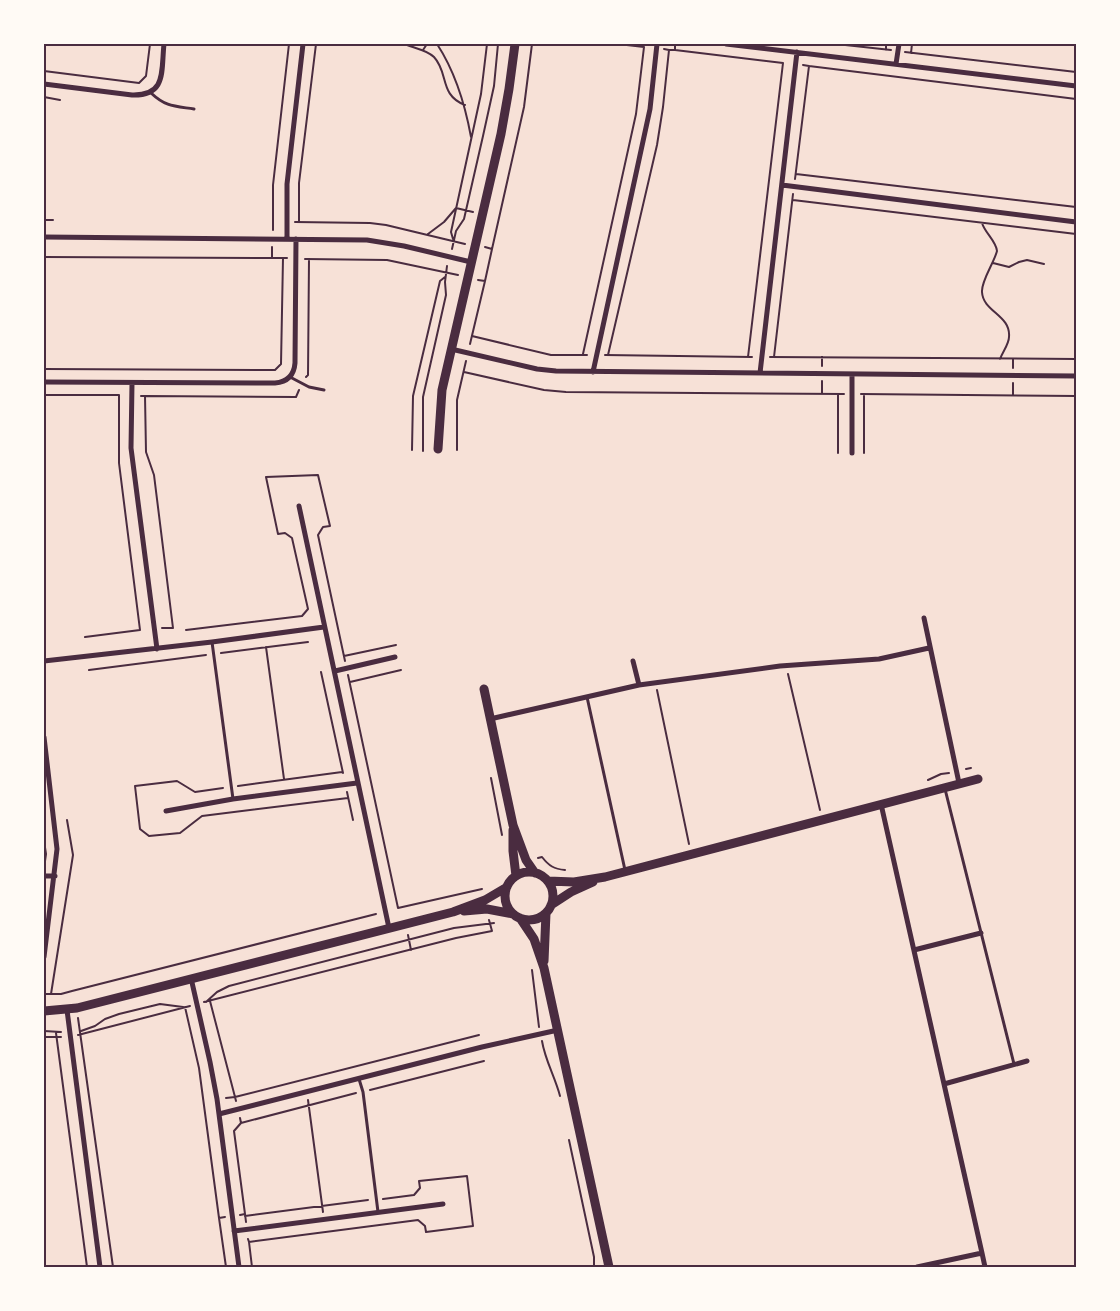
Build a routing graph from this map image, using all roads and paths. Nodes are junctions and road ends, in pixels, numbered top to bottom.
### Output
1 (150, 44) edge
2 (164, 44) edge
3 (289, 44) edge
4 (303, 44) edge
5 (316, 44) edge
6 (405, 44) edge
7 (427, 44) edge
8 (437, 44) edge
9 (487, 44) edge
10 (498, 44) edge
11 (515, 44) edge
12 (532, 44) edge
13 (618, 44) edge
14 (675, 44) edge
15 (726, 44) edge
16 (836, 44) edge
17 (886, 44) edge
18 (899, 44) edge
19 (912, 44) edge
20 (656, 46) edge
21 (644, 47) junction
22 (424, 50) junction
23 (669, 50) junction
24 (675, 50) junction
25 (886, 50) junction
26 (898, 51) junction
27 (797, 52) junction
28 (911, 53) junction
29 (783, 63) junction
30 (796, 64) junction
31 (896, 64) junction
32 (809, 66) junction
33 (44, 71) edge
34 (1076, 72) edge
35 (44, 84) edge
36 (1076, 86) edge
37 (151, 93) junction
38 (44, 98) edge
39 (1076, 99) edge
40 (60, 100) dead end
41 (465, 105) junction
42 (194, 109) dead end
43 (472, 139) junction
44 (796, 174) junction
45 (782, 185) junction
46 (794, 187) junction
47 (793, 200) junction
48 (1076, 207) edge
49 (456, 208) junction
50 (465, 211) junction
51 (482, 214) junction
52 (44, 220) edge
53 (53, 220) dead end
54 (299, 222) dead end
55 (1076, 222) edge
56 (982, 223) junction
57 (1076, 234) edge
58 (427, 235) dead end
59 (44, 237) edge
60 (272, 238) junction
61 (287, 239) junction
62 (296, 239) junction
63 (492, 249) dead end
64 (44, 257) edge
65 (283, 258) dead end
66 (309, 259) dead end
67 (471, 262) junction
68 (993, 263) junction
69 (1044, 264) dead end
70 (484, 281) dead end
71 (472, 336) junction
72 (452, 349) junction
73 (468, 353) junction
74 (582, 355) junction
75 (596, 355) junction
76 (608, 356) junction
77 (748, 357) junction
78 (761, 357) junction
79 (774, 357) junction
80 (1000, 358) junction
81 (1076, 359) edge
82 (44, 368) edge
83 (464, 372) junction
84 (593, 372) junction
85 (760, 373) junction
86 (852, 374) junction
87 (1076, 376) edge
88 (290, 377) junction
89 (44, 382) edge
90 (132, 383) junction
91 (303, 384) junction
92 (324, 390) dead end
93 (838, 394) junction
94 (852, 394) junction
95 (864, 394) junction
96 (44, 395) edge
97 (119, 395) junction
98 (132, 395) junction
99 (145, 396) junction
100 (1076, 396) edge
101 (438, 449) dead end
102 (412, 450) dead end
103 (457, 450) dead end
104 (423, 451) dead end
105 (852, 452) dead end
106 (838, 453) dead end
107 (864, 454) dead end
108 (299, 506) dead end
109 (924, 618) dead end
110 (324, 627) junction
111 (154, 629) junction
112 (140, 630) junction
113 (85, 637) dead end
114 (212, 642) junction
115 (396, 645) dead end
116 (266, 647) dead end
117 (929, 648) junction
118 (157, 649) junction
119 (344, 656) dead end
120 (395, 657) dead end
121 (44, 661) edge
122 (633, 661) dead end
123 (150, 662) dead end
124 (786, 665) junction
125 (89, 670) dead end
126 (401, 670) dead end
127 (335, 671) junction
128 (321, 672) dead end
129 (350, 682) dead end
130 (656, 683) junction
131 (639, 685) junction
132 (484, 689) dead end
133 (587, 697) junction
134 (489, 719) junction
135 (44, 736) edge
136 (971, 768) dead end
137 (490, 771) dead end
138 (957, 771) junction
139 (47, 779) edge
140 (978, 779) dead end
141 (284, 780) dead end
142 (358, 783) junction
143 (959, 783) junction
144 (923, 784) dead end
145 (345, 785) junction
146 (944, 787) junction
147 (233, 799) junction
148 (881, 804) junction
149 (826, 810) dead end
150 (166, 811) dead end
151 (67, 820) dead end
152 (353, 820) dead end
153 (513, 825) junction
154 (44, 841) edge
155 (503, 841) dead end
156 (691, 854) junction
157 (527, 861) junction
158 (44, 863) edge
159 (44, 868) edge
160 (572, 871) dead end
161 (535, 872) junction
162 (625, 872) junction
163 (44, 876) edge
164 (55, 876) junction
165 (516, 876) junction
166 (605, 877) junction
167 (548, 881) junction
168 (507, 887) junction
169 (482, 888) dead end
170 (488, 907) junction
171 (398, 908) dead end
172 (548, 909) junction
173 (386, 912) junction
174 (516, 916) junction
175 (490, 923) junction
176 (494, 923) junction
177 (501, 923) dead end
178 (389, 928) junction
179 (981, 932) junction
180 (914, 950) junction
181 (44, 957) edge
182 (531, 963) dead end
183 (544, 968) junction
184 (190, 978) junction
185 (44, 994) edge
186 (51, 994) junction
187 (210, 1001) junction
188 (44, 1010) edge
189 (66, 1010) junction
190 (86, 1030) dead end
191 (558, 1030) junction
192 (56, 1032) dead end
193 (540, 1034) junction
194 (479, 1035) dead end
195 (44, 1037) edge
196 (57, 1037) junction
197 (1027, 1061) dead end
198 (1015, 1064) junction
199 (359, 1079) junction
200 (944, 1084) junction
201 (307, 1092) junction
202 (562, 1103) dead end
203 (219, 1114) junction
204 (570, 1141) dead end
205 (443, 1204) dead end
206 (378, 1212) junction
207 (219, 1218) dead end
208 (324, 1219) junction
209 (234, 1231) junction
210 (249, 1242) dead end
211 (982, 1253) junction
212 (87, 1267) edge
213 (100, 1267) edge
214 (113, 1267) edge
215 (226, 1267) edge
216 (239, 1267) edge
217 (252, 1267) edge
218 (594, 1267) edge
219 (608, 1267) edge
220 (917, 1267) edge
221 (986, 1267) edge

1 - 33 path
2 - 37 street
3 - 60 path
4 - 61 street
5 - 54 path
6 - 22 path
7 - 22 path
8 - 41 path
9 - 43 path
10 - 50 path
11 - 51 street
12 - 63 path
13 - 21 path
14 - 24 path
15 - 27 street
16 - 25 path
17 - 25 path
18 - 26 street
19 - 28 path
20 - 21 path
20 - 23 path
20 - 75 street
21 - 74 path
22 - 41 path
23 - 24 path
23 - 76 path
24 - 29 path
25 - 26 path
26 - 28 path
26 - 31 street
27 - 30 street
27 - 31 street
28 - 34 path
29 - 30 path
29 - 77 path
30 - 32 path
30 - 45 street
31 - 36 street
32 - 39 path
32 - 44 path
35 - 37 street
37 - 42 lane
38 - 40 path
41 - 43 path
43 - 49 path
44 - 46 path
44 - 48 path
45 - 46 street
45 - 78 street
46 - 47 path
46 - 55 street
47 - 56 path
47 - 79 path
49 - 50 path
49 - 50 path
49 - 58 path
50 - 51 path
51 - 67 street
52 - 53 path
56 - 57 path
56 - 68 path
59 - 60 street
60 - 61 street
60 - 64 path
61 - 62 street
62 - 67 street
62 - 88 street
65 - 82 path
66 - 91 path
67 - 72 street
68 - 69 path
68 - 80 path
70 - 71 path
71 - 73 path
71 - 74 path
72 - 73 street
72 - 101 street
73 - 83 path
73 - 84 street
74 - 75 path
75 - 76 path
75 - 84 street
76 - 77 path
77 - 78 path
78 - 79 path
78 - 85 street
79 - 80 path
80 - 81 path
83 - 93 path
83 - 103 path
84 - 85 street
85 - 86 street
86 - 87 street
86 - 94 street
88 - 90 street
88 - 91 lane
89 - 90 street
90 - 98 street
91 - 92 lane
91 - 99 path
93 - 94 path
93 - 106 path
94 - 95 path
94 - 105 street
95 - 100 path
95 - 107 path
96 - 97 path
97 - 98 path
97 - 112 path
98 - 99 path
98 - 111 street
99 - 111 path
102 - 104 path
108 - 110 street
109 - 117 street
110 - 114 street
110 - 127 street
111 - 112 path
111 - 118 street
112 - 113 path
114 - 118 street
114 - 147 lane
115 - 119 path
116 - 141 path
117 - 124 street
117 - 138 street
118 - 121 street
120 - 127 street
122 - 131 street
123 - 125 path
124 - 130 street
124 - 149 path
126 - 129 path
127 - 142 street
128 - 145 path
130 - 131 street
130 - 156 path
131 - 133 street
132 - 134 street
133 - 134 street
133 - 162 lane
134 - 153 street
135 - 139 street
136 - 138 path
137 - 155 path
138 - 143 street
138 - 144 path
139 - 164 street
140 - 143 street
142 - 145 street
142 - 173 street
143 - 146 street
145 - 147 street
145 - 152 path
146 - 148 street
146 - 179 lane
147 - 150 street
148 - 156 street
148 - 180 street
151 - 186 path
153 - 157 street
153 - 165 street
154 - 158 path
156 - 162 street
157 - 160 path
157 - 161 street
158 - 159 path
161 - 165 street
161 - 167 street
162 - 166 street
163 - 164 street
164 - 181 street
165 - 168 street
166 - 167 street
166 - 172 street
167 - 172 street
168 - 170 street
168 - 174 street
169 - 170 path
170 - 174 street
170 - 175 path
170 - 176 path
170 - 178 street
171 - 173 path
172 - 174 street
172 - 183 street
173 - 178 street
173 - 186 path
174 - 183 street
175 - 176 path
175 - 187 path
175 - 187 path
176 - 177 path
178 - 184 street
179 - 180 street
179 - 198 lane
180 - 200 street
182 - 193 path
183 - 191 street
184 - 189 street
184 - 203 street
185 - 186 path
187 - 194 path
188 - 189 street
189 - 213 street
190 - 214 path
191 - 193 street
191 - 219 street
192 - 196 path
193 - 199 street
193 - 202 path
195 - 196 path
196 - 212 path
197 - 198 street
198 - 200 street
199 - 201 street
199 - 206 lane
200 - 211 street
201 - 203 street
201 - 208 path
203 - 209 street
204 - 218 path
205 - 206 street
206 - 208 street
207 - 215 path
208 - 209 street
209 - 216 street
210 - 217 path
211 - 220 street
211 - 221 street

